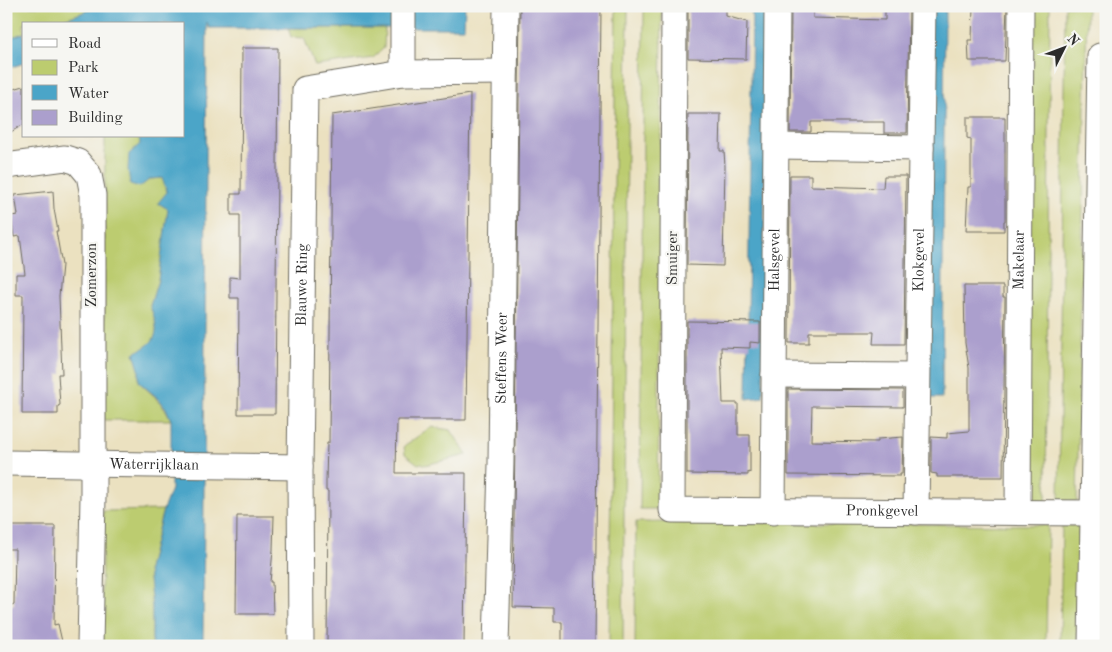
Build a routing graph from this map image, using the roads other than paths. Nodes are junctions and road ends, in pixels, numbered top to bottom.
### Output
1 (403, 6) edge
2 (506, 6) edge
3 (674, 6) edge
4 (777, 6) edge
5 (923, 6) edge
6 (1021, 6) edge
7 (1103, 57) edge
8 (505, 72) junction
9 (403, 73) junction
10 (776, 146) junction
11 (921, 148) junction
12 (6, 166) edge
13 (774, 375) junction
14 (917, 376) junction
15 (6, 464) edge
16 (93, 465) junction
17 (300, 467) junction
18 (672, 510) joint
19 (773, 512) junction
20 (916, 512) junction
21 (1018, 512) junction
22 (1092, 513) junction
23 (90, 646) edge
24 (301, 646) edge
25 (496, 646) edge
26 (1091, 646) edge

1 - 9 street
2 - 8 street, Steffens Weer
3 - 18 street, Smuiger
4 - 10 street, Halsgevel
5 - 11 street, Klokgevel
6 - 21 street, Makelaar
7 - 22 street
8 - 9 street
8 - 25 street, Steffens Weer
9 - 17 street, Blauwe Ring
10 - 11 street
10 - 13 street, Halsgevel
11 - 14 street, Klokgevel
12 - 16 street, Zomerzon
13 - 14 street
13 - 19 street, Halsgevel
14 - 20 street, Klokgevel
15 - 16 street, Waterrijklaan
16 - 17 street, Waterrijklaan
16 - 23 street, Zomerzon
17 - 24 street, Blauwe Ring
18 - 19 street, Pronkgevel
19 - 20 street, Pronkgevel
20 - 21 street, Pronkgevel
21 - 22 street, Pronkgevel
22 - 26 street

